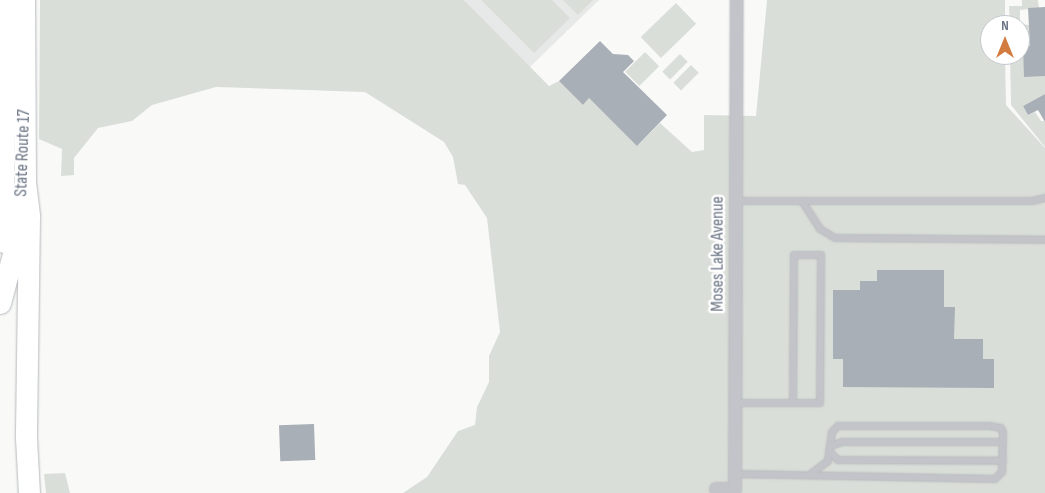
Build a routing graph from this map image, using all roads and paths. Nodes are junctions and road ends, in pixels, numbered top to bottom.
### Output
1 (5, 0) edge
2 (24, 0) edge
3 (737, 0) edge
4 (25, 182) junction
5 (1045, 198) edge
6 (736, 201) junction
7 (802, 201) junction
8 (1045, 240) edge
9 (0, 266) edge
10 (0, 303) edge
11 (736, 403) junction
12 (793, 403) junction
13 (1003, 442) junction
14 (831, 450) junction
15 (1003, 461) junction
16 (736, 474) junction
17 (811, 474) junction
18 (716, 489) dead end
19 (735, 491) edge
20 (29, 493) edge

1 - 9 highway, State Route 17
2 - 4 highway, State Route 17
3 - 6 street, Moses Lake Avenue
4 - 10 highway, State Route 17
4 - 20 highway
5 - 7 lane
6 - 7 lane
6 - 11 street, Moses Lake Avenue
7 - 8 lane
11 - 12 lane
11 - 16 street, Moses Lake Avenue
12 - 12 lane
13 - 14 lane
13 - 14 lane
13 - 15 lane
14 - 15 lane
14 - 17 lane
15 - 17 lane
16 - 17 lane
16 - 19 street, Moses Lake Avenue
18 - 19 street, Moses Lake Avenue

